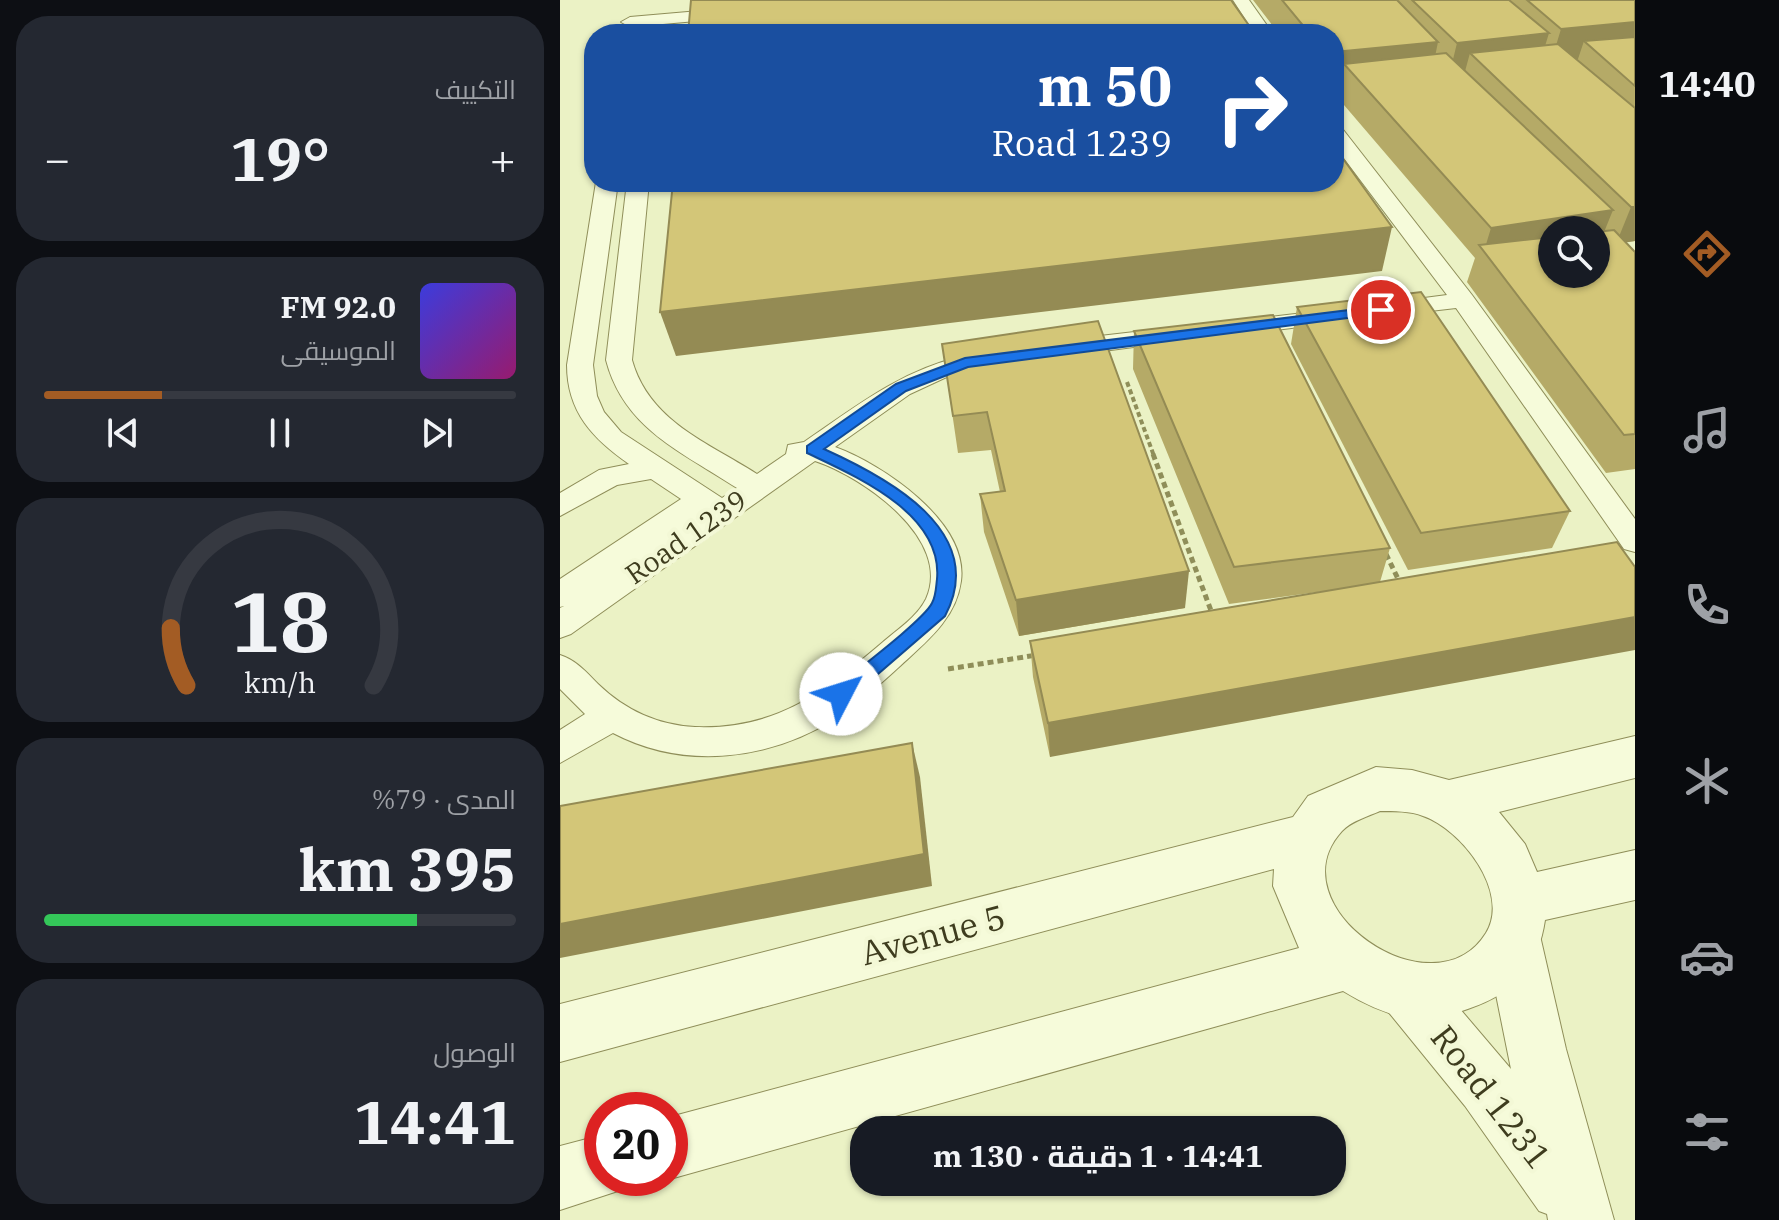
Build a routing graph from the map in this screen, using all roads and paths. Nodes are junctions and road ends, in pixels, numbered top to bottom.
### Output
1 (633, 0) edge
2 (656, 0) edge
3 (1241, 0) edge
4 (745, 12) edge
5 (630, 24) edge
6 (654, 24) edge
7 (672, 24) edge
8 (1257, 24) edge
9 (1344, 144) edge
10 (606, 192) edge
11 (637, 192) edge
12 (1463, 300) junction
13 (1113, 342) junction
14 (812, 449) junction
15 (658, 468) junction
16 (747, 482) junction
17 (560, 506) edge
18 (712, 506) junction
19 (1635, 541) edge
20 (1381, 545) edge
21 (1402, 586) edge
22 (560, 595) edge
23 (560, 625) edge
24 (1217, 629) edge
25 (1044, 654) edge
26 (560, 668) edge
27 (855, 682) junction
28 (612, 716) junction
29 (560, 748) edge
30 (1635, 757) edge
31 (1448, 803) junction
32 (1305, 837) junction
33 (1635, 875) edge
34 (1516, 921) junction
35 (1347, 962) junction
36 (1406, 989) junction
37 (560, 1033) edge
38 (688, 1143) edge
39 (584, 1172) edge
40 (560, 1178) edge
41 (1578, 1213) edge

1 - 5 lane
2 - 6 lane
3 - 8 lane
4 - 7 lane
9 - 12 lane
10 - 15 lane
11 - 16 lane
12 - 13 lane, Road 1239
12 - 19 lane
13 - 14 lane, Road 1239
13 - 24 path
14 - 16 lane, Road 1239
14 - 27 lane
15 - 17 lane
15 - 18 lane
16 - 18 lane, Road 1239
18 - 22 lane, Road 1239
18 - 23 lane, Road 1239
20 - 21 path
25 - 27 path
26 - 28 lane
27 - 28 lane
28 - 29 lane
30 - 31 street
31 - 32 street
31 - 34 street
32 - 35 street
32 - 37 street, Avenue 5
33 - 34 street
34 - 36 street
34 - 41 street, Road 1231
35 - 36 street
35 - 38 street
36 - 41 street, Road 1231
39 - 40 street

